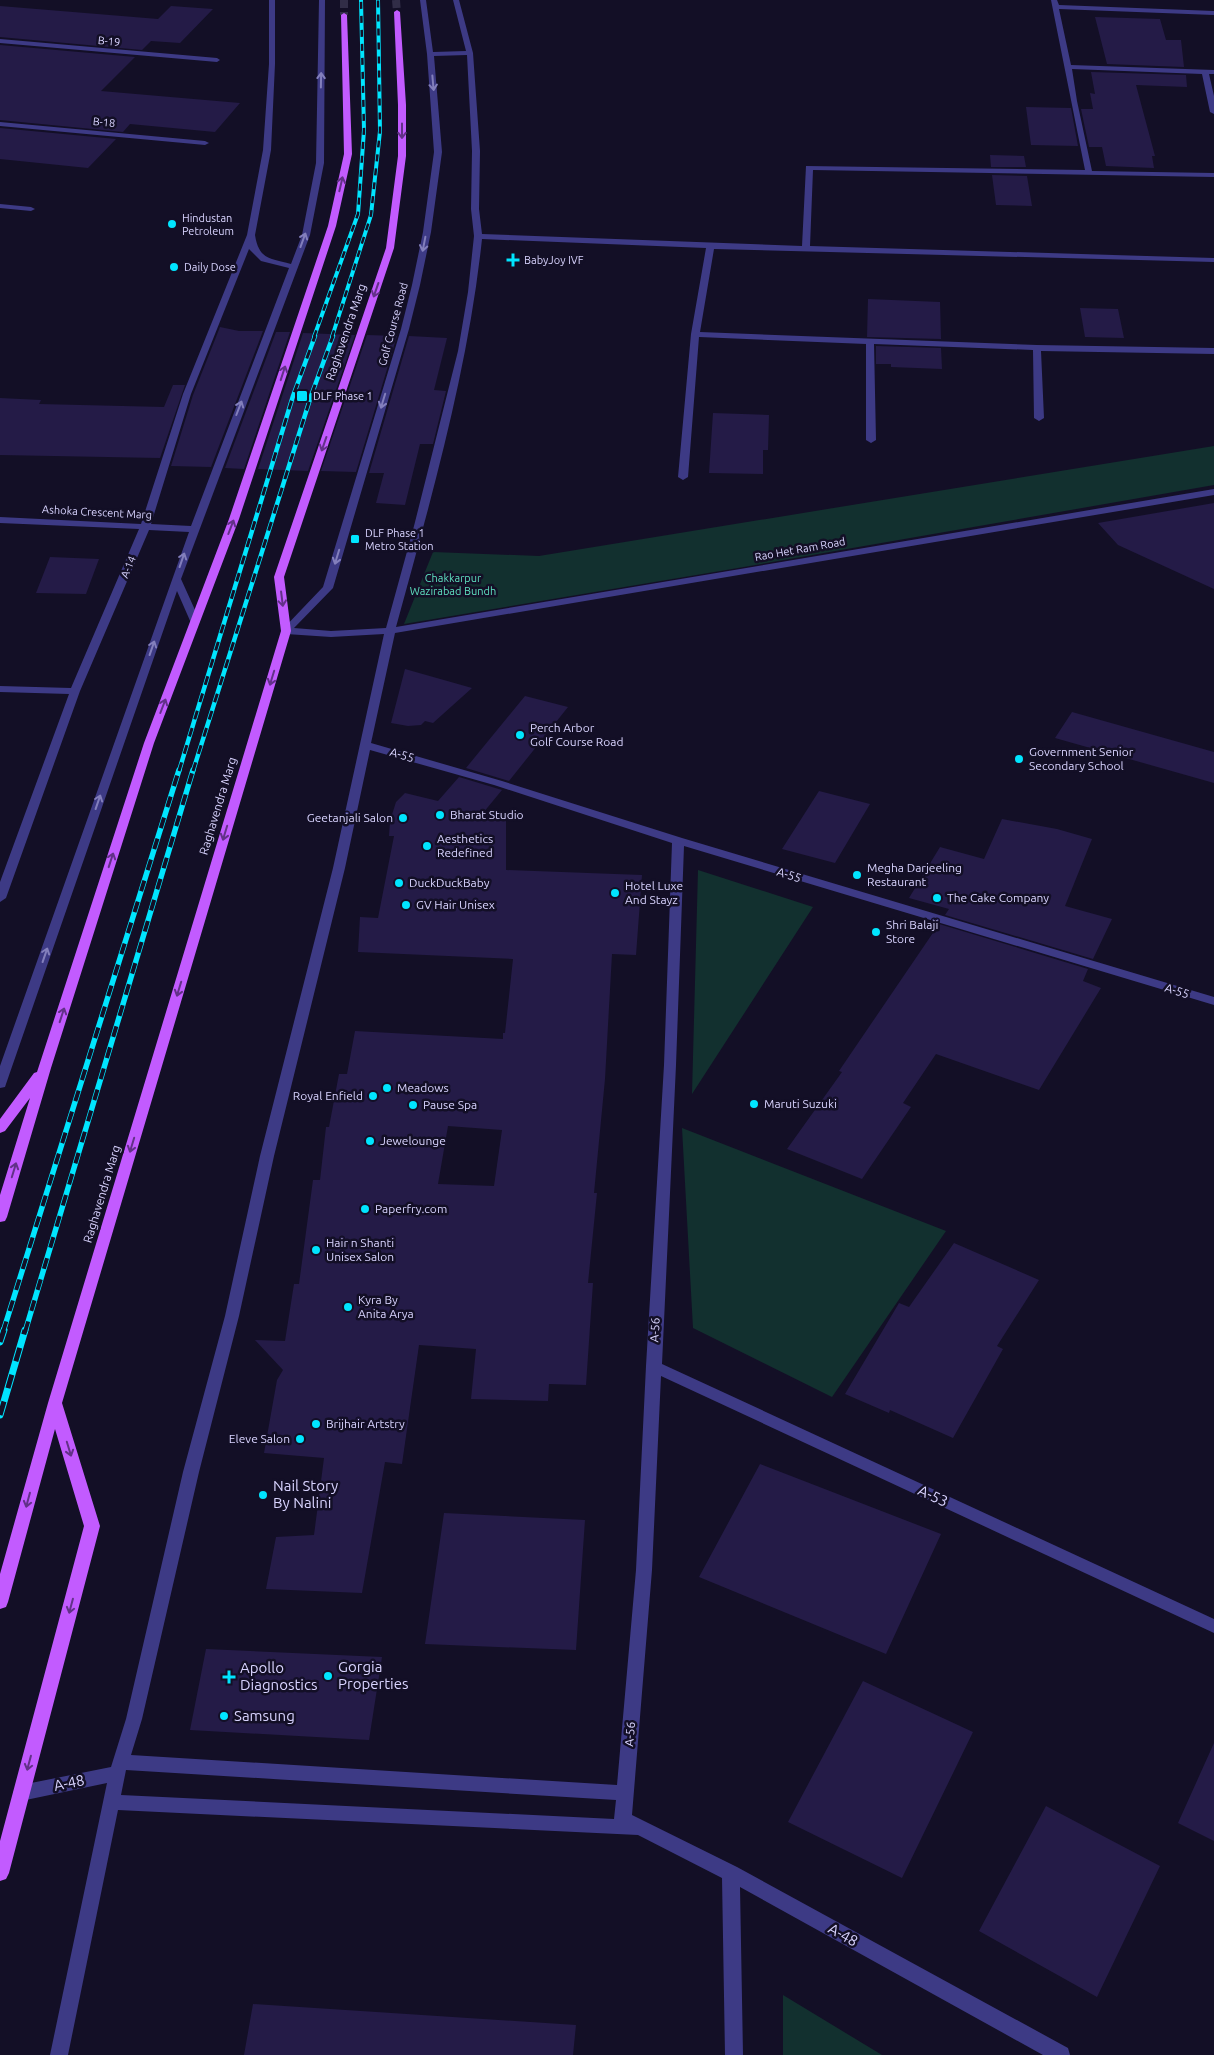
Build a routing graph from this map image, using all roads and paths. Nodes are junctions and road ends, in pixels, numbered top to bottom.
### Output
1 (272, 0) edge
2 (322, 0) edge
3 (423, 0) edge
4 (456, 0) edge
5 (1055, 4) edge
6 (397, 12) tunnel mouth
7 (1214, 13) edge
8 (344, 16) tunnel mouth
9 (0, 41) edge
10 (470, 53) junction
11 (430, 54) junction
12 (217, 60) dead end
13 (1068, 66) junction
14 (1205, 72) junction
15 (1214, 72) edge
16 (1214, 112) edge
17 (0, 124) edge
18 (205, 143) dead end
19 (1089, 173) junction
20 (1214, 175) edge
21 (0, 206) edge
22 (31, 209) dead end
23 (251, 235) junction
24 (478, 236) junction
25 (710, 246) junction
26 (806, 248) junction
27 (1214, 260) edge
28 (293, 267) junction
29 (695, 334) junction
30 (870, 342) junction
31 (1037, 348) junction
32 (1214, 351) edge
33 (1040, 418) dead end
34 (871, 440) dead end
35 (683, 477) dead end
36 (1214, 492) edge
37 (0, 520) edge
38 (145, 527) junction
39 (193, 529) junction
40 (176, 578) junction
41 (195, 622) junction
42 (286, 631) junction
43 (390, 631) junction
44 (0, 689) edge
45 (76, 691) junction
46 (366, 745) junction
47 (678, 841) junction
48 (0, 898) edge
49 (1214, 1001) edge
50 (45, 1068) junction
51 (0, 1084) edge
52 (0, 1128) edge
53 (0, 1217) edge
54 (653, 1366) junction
55 (55, 1403) junction
56 (0, 1602) edge
57 (1214, 1626) edge
58 (119, 1768) junction
59 (21, 1793) junction
60 (626, 1793) junction
61 (111, 1802) junction
62 (623, 1819) joint
63 (642, 1828) junction
64 (731, 1872) junction
65 (0, 1873) edge
66 (59, 2055) edge
67 (734, 2055) edge
68 (1061, 2055) edge

1 - 23 street, A-14
28 -> 2 street
3 - 11 street, Golf Course Road
4 - 10 street
5 - 7 street
5 - 13 street
6 -> 42 main road, Raghavendra Marg
41 -> 8 main road
9 - 12 street, B-19
10 - 11 street
10 - 24 street
11 -> 42 street, Golf Course Road
13 - 14 street
13 - 19 street
14 - 15 street
14 - 16 street
17 - 18 street, B-18
19 - 20 street
19 - 26 street
21 - 22 street
23 - 28 street
23 - 38 street, A-14
24 - 25 street
24 - 43 street
25 - 26 street
25 - 29 street
26 - 27 street
39 -> 28 street
29 - 30 street
29 - 35 street
30 - 31 street
30 - 34 street
31 - 32 street
31 - 33 street
36 - 43 street, Rao Het Ram Road
37 - 38 street, Ashoka Crescent Marg
38 - 39 street, Ashoka Crescent Marg
38 - 45 street, A-14
40 -> 39 street
40 - 41 street
51 -> 40 street
50 -> 41 main road
42 - 43 street, Rao Het Ram Road
42 -> 55 main road, Raghavendra Marg
43 - 46 street
44 - 45 street
45 - 48 street, A-14
46 - 47 street, A-55
46 - 58 street
47 - 49 street, A-55
47 - 54 street, A-56
50 - 52 main road
53 -> 50 main road
54 - 57 street, A-53
54 - 60 street, A-56
55 -> 56 main road, Raghavendra Marg
55 -> 59 main road
58 - 59 street, A-48
58 - 60 street, A-48
58 - 61 street
59 - 65 main road
60 - 62 street, A-56
61 - 63 street
61 - 66 street
62 - 63 street, A-48
63 - 64 street, A-48
64 - 67 street
64 - 68 street, A-48

